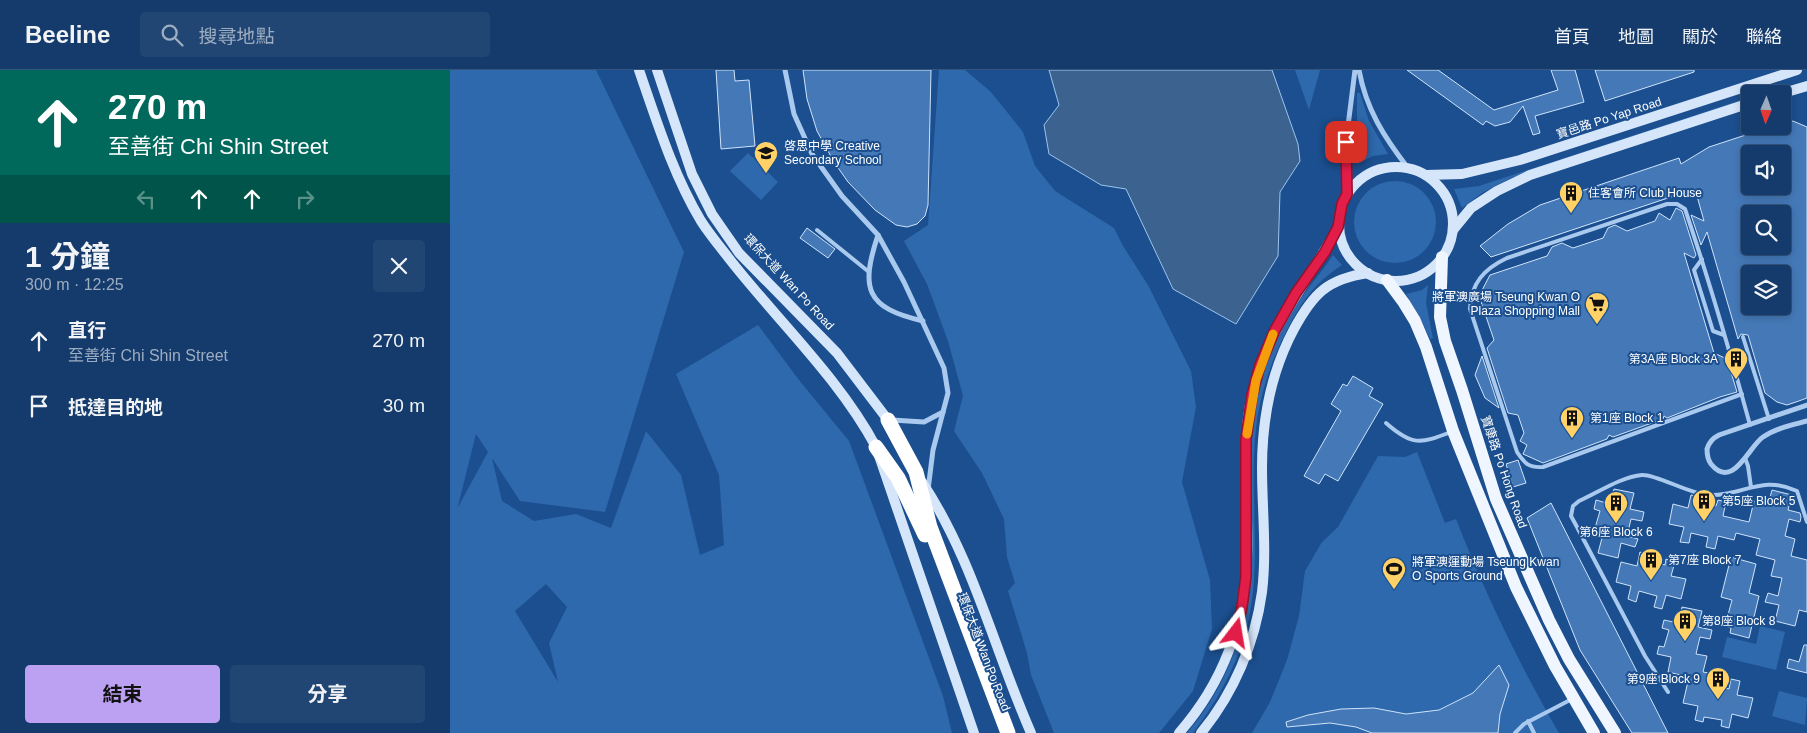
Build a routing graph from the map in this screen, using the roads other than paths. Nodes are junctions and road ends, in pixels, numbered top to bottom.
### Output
1 (639, 70) edge
2 (656, 70) edge
3 (786, 70) edge
4 (1357, 70) edge
5 (1797, 70) edge
6 (1807, 86) edge
7 (1791, 91) edge
8 (1741, 106) edge
9 (1408, 168) junction
10 (1426, 175) junction
11 (1347, 194) junction
12 (1338, 227) junction
13 (817, 230) dead end
14 (1453, 230) junction
15 (878, 235) junction
16 (1442, 258) junction
17 (1702, 259) junction
18 (869, 272) junction
19 (1368, 274) junction
20 (1387, 280) junction
21 (923, 321) junction
22 (1724, 335) junction
23 (1743, 338) dead end
24 (1742, 394) junction
25 (1807, 405) edge
26 (943, 411) junction
27 (1769, 419) junction
28 (888, 420) junction
29 (1807, 421) edge
30 (1386, 423) dead end
31 (1750, 425) junction
32 (1453, 431) junction
33 (876, 447) junction
34 (1745, 458) junction
35 (916, 472) junction
36 (1751, 488) junction
37 (928, 490) junction
38 (1807, 522) edge
39 (947, 584) junction
40 (1668, 692) dead end
41 (1574, 698) junction
42 (1528, 721) junction
43 (974, 733) edge
44 (998, 733) edge
45 (1008, 733) edge
46 (1031, 733) edge
47 (1179, 733) edge
48 (1201, 733) edge
49 (1515, 733) edge
50 (1534, 733) edge
51 (1594, 733) edge
52 (1615, 733) edge

1 - 33 main road, 環保大道 Wan Po Road
2 - 28 main road, 環保大道 Wan Po Road
3 - 15 street
4 - 9 street
4 - 11 street
5 - 10 main road, 寶邑路 Po Yap Road
6 - 7 main road
8 - 14 main road, 寶邑路 Po Yap Road
9 - 10 main road, 寶邑路 Po Yap Road
9 - 11 main road, 寶邑路 Po Yap Road
10 - 14 main road, 寶邑路 Po Yap Road
11 - 12 main road, 寶邑路 Po Yap Road
12 - 19 main road, 寶邑路 Po Yap Road
12 - 47 main road, 寶邑路 Po Yap Road
13 - 18 lane
14 - 16 main road, 寶邑路 Po Yap Road
15 - 18 street
15 - 21 street
16 - 20 main road, 寶邑路 Po Yap Road
16 - 52 main road, 寶康路 Po Hong Road
17 - 22 lane
17 - 22 lane
17 - 24 lane
18 - 21 street
19 - 20 main road, 寶邑路 Po Yap Road
19 - 48 main road, 寶邑路 Po Yap Road
20 - 32 main road
21 - 26 street
22 - 24 lane
23 - 27 lane
24 - 31 lane
25 - 27 street
26 - 28 street
26 - 37 street
27 - 31 street
28 - 35 highway, 環保大道 Wan Po Road
29 - 34 street
30 - 32 lane
31 - 34 street
32 - 41 main road
33 - 39 highway, 環保大道 Wan Po Road
33 - 43 main road, 環保大道 Wan Po Road
34 - 36 lane
35 - 37 main road, 環保大道 Wan Po Road
35 - 39 highway, 環保大道 Wan Po Road
36 - 38 lane
36 - 40 lane
37 - 46 main road, 環保大道 Wan Po Road
39 - 44 highway, 環保大道 Wan Po Road
39 - 45 highway, 環保大道 Wan Po Road
41 - 42 lane
41 - 51 main road
42 - 49 lane
42 - 50 lane

